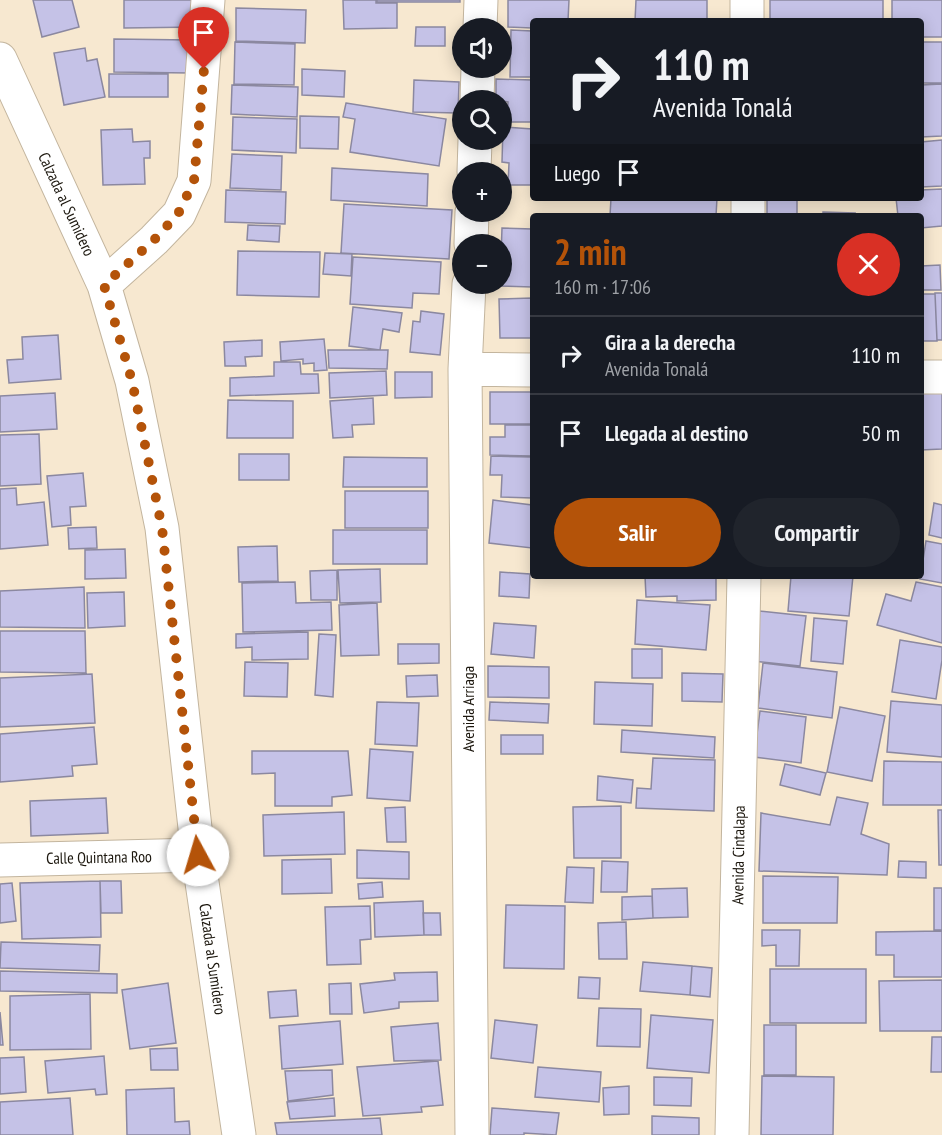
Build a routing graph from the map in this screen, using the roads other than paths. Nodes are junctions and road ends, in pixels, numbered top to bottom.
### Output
1 (208, 0) edge
2 (481, 0) edge
3 (747, 0) edge
4 (480, 18) edge
5 (747, 18) edge
6 (0, 59) edge
7 (104, 285) junction
8 (469, 294) edge
9 (465, 369) junction
10 (530, 370) edge
11 (924, 377) edge
12 (942, 377) edge
13 (744, 579) edge
14 (198, 855) junction
15 (0, 860) edge
16 (239, 1135) edge
17 (472, 1135) edge
18 (732, 1135) edge

1 - 7 street
2 - 4 street
3 - 5 street
6 - 7 street, Calzada al Sumidero
7 - 14 street, Calzada al Sumidero
8 - 9 street, Avenida Arriaga
9 - 10 street
9 - 17 street, Avenida Arriaga
11 - 12 street
13 - 18 street, Avenida Cintalapa
14 - 15 street, Calle Quintana Roo
14 - 16 street, Calzada al Sumidero

